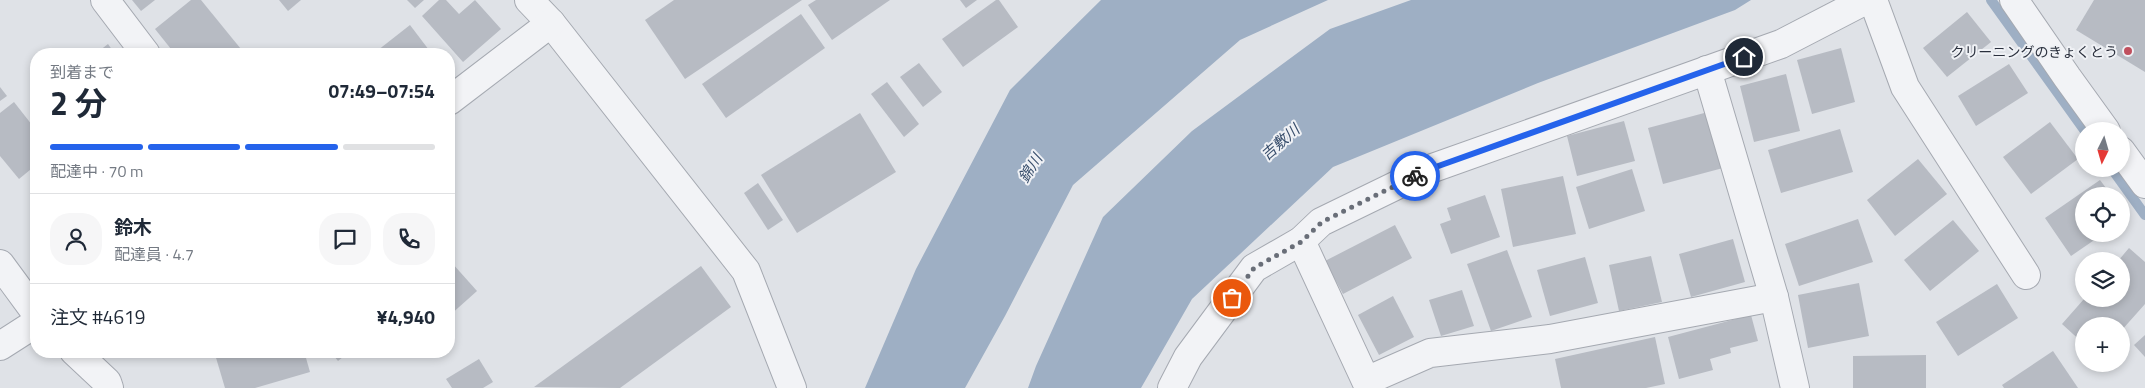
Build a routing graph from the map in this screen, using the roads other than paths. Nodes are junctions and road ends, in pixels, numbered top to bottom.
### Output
1 (106, 0) edge
2 (529, 0) edge
3 (1866, 0) edge
4 (1873, 0) edge
5 (2014, 0) edge
6 (551, 23) junction
7 (142, 48) edge
8 (1707, 70) junction
9 (455, 95) edge
10 (2100, 122) edge
11 (2130, 163) edge
12 (2145, 184) edge
13 (1301, 242) junction
14 (0, 264) edge
15 (2026, 275) dead end
16 (1774, 298) junction
17 (30, 305) edge
18 (30, 327) edge
19 (0, 346) edge
20 (81, 358) edge
21 (794, 387) edge
22 (109, 388) edge
23 (1172, 388) edge
24 (1795, 388) edge

1 - 7 street
2 - 6 street
3 - 8 street
4 - 15 street
5 - 10 street
6 - 9 street
6 - 21 street
8 - 13 street
8 - 16 street
11 - 12 street
13 - 16 street
13 - 23 street
14 - 17 street
16 - 24 street
18 - 19 street
20 - 22 street

